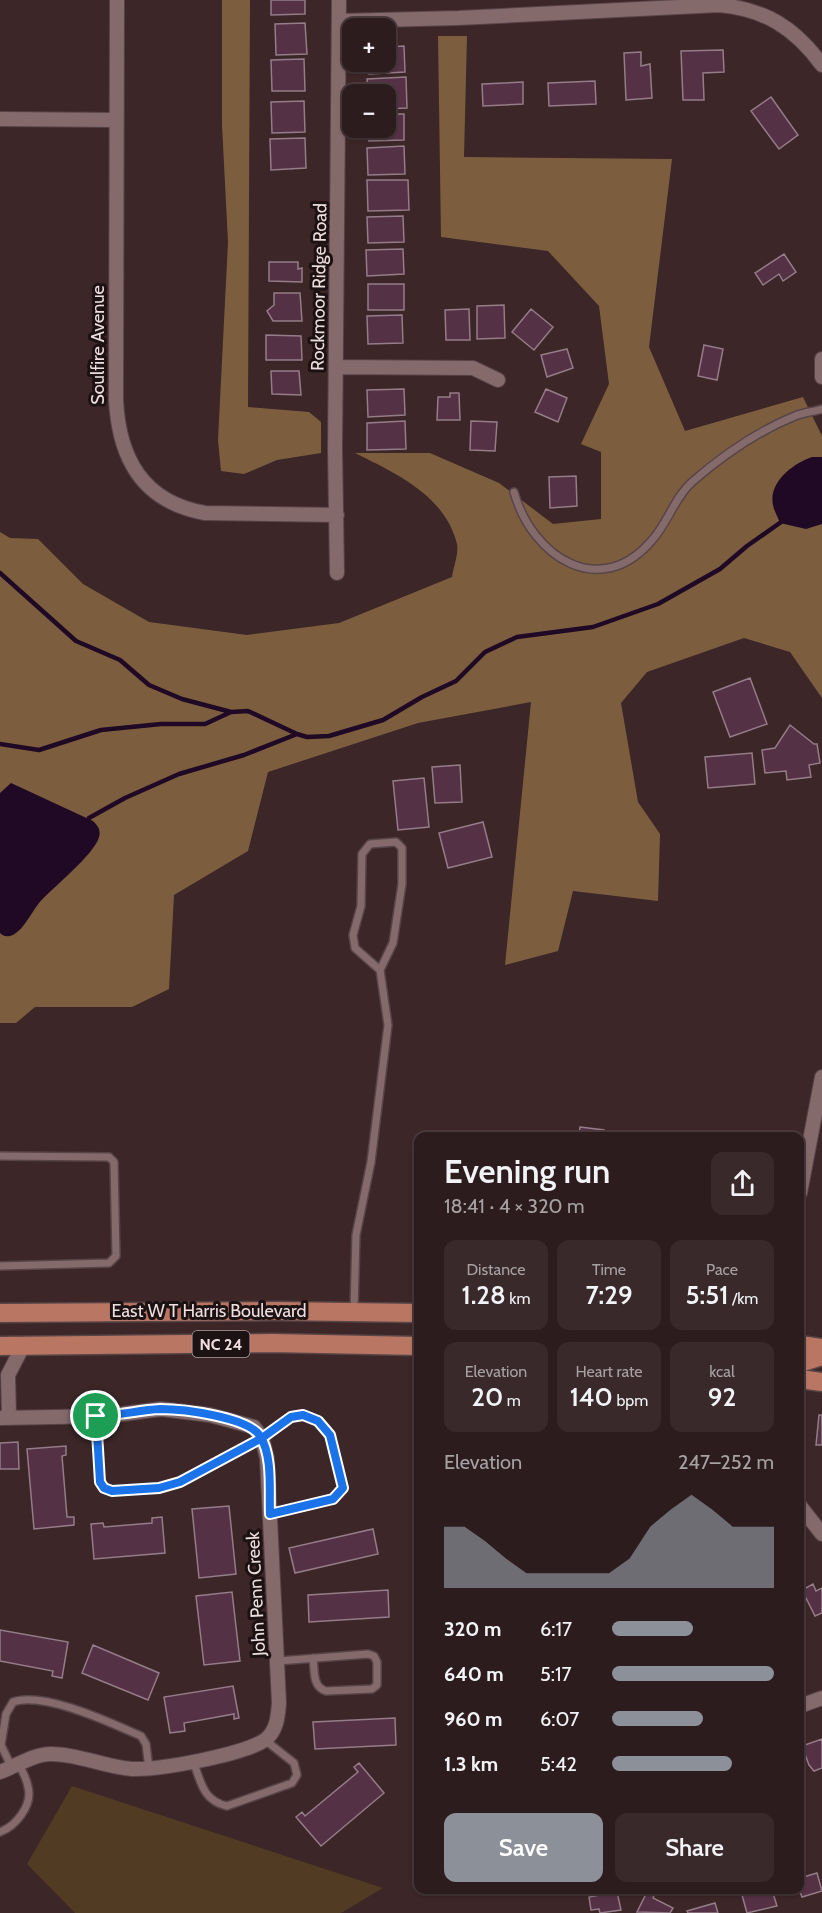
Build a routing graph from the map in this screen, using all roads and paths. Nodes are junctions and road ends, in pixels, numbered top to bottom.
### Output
1 (117, 0) edge
2 (339, 0) edge
3 (625, 5) edge
4 (339, 21) junction
5 (822, 65) edge
6 (0, 118) edge
7 (117, 120) junction
8 (822, 359) edge
9 (336, 367) junction
10 (822, 377) edge
11 (498, 380) dead end
12 (822, 409) edge
13 (514, 492) dead end
14 (337, 514) junction
15 (337, 573) dead end
16 (380, 970) junction
17 (822, 1077) edge
18 (0, 1156) edge
19 (804, 1165) edge
20 (0, 1266) edge
21 (354, 1311) junction
22 (0, 1313) edge
23 (414, 1313) edge
24 (0, 1346) edge
25 (23, 1346) junction
26 (414, 1346) edge
27 (804, 1346) edge
28 (822, 1348) edge
29 (822, 1356) edge
30 (804, 1362) edge
31 (804, 1380) edge
32 (822, 1382) edge
33 (96, 1416) junction
34 (4, 1418) edge
35 (262, 1438) junction
36 (804, 1511) edge
37 (270, 1514) junction
38 (822, 1534) edge
39 (314, 1658) junction
40 (278, 1661) junction
41 (822, 1698) edge
42 (804, 1705) edge
43 (266, 1740) junction
44 (193, 1761) junction
45 (10, 1768) edge
46 (149, 1769) junction
47 (0, 1832) edge

1 - 7 street, Soulfire Avenue
2 - 4 street, Rockmoor Ridge Road
3 - 4 street
3 - 5 street
4 - 9 street, Rockmoor Ridge Road
6 - 7 street
7 - 14 street, Soulfire Avenue
8 - 10 street
9 - 11 street
9 - 14 street, Rockmoor Ridge Road
12 - 13 lane
14 - 15 street, Rockmoor Ridge Road
16 - 16 lane
16 - 21 lane
17 - 19 street
18 - 20 lane
21 - 22 main road, East W T Harris Boulevard / NC 24
21 - 23 main road, East W T Harris Boulevard / NC 24
24 - 25 main road, East W T Harris Boulevard / NC 24
25 - 26 main road, East W T Harris Boulevard / NC 24
25 - 34 street
27 - 28 main road
29 - 30 main road
31 - 32 main road
33 - 34 street
33 - 35 street
33 - 35 lane
35 - 37 street, John Penn Creek
35 - 37 lane
36 - 38 street
37 - 40 street, John Penn Creek
39 - 39 lane
39 - 40 lane
40 - 43 street, John Penn Creek
41 - 42 street
43 - 44 street
43 - 44 lane
44 - 46 street
45 - 46 street
45 - 46 lane
45 - 47 lane

